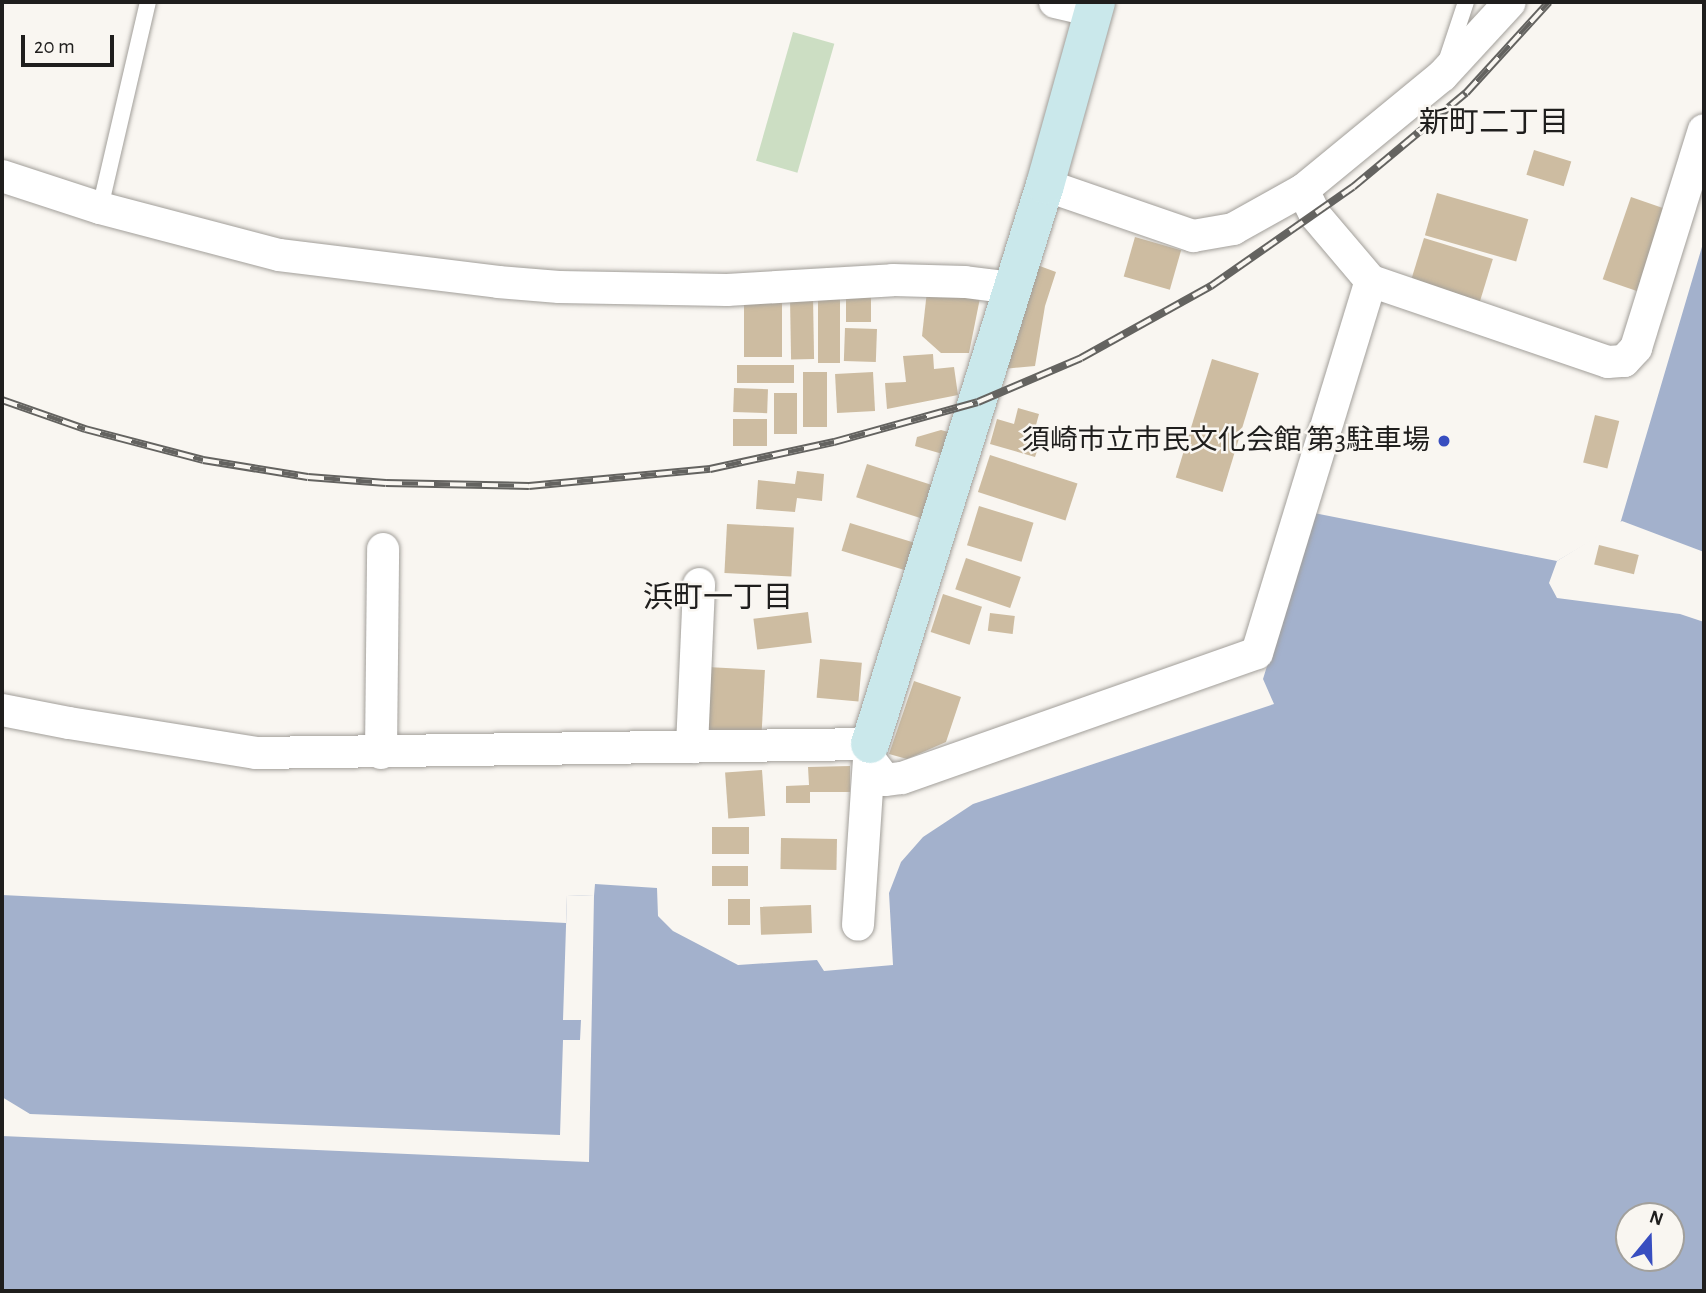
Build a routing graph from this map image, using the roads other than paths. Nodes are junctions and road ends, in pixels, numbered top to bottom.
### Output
1 (148, 2) edge
2 (1055, 2) edge
3 (1465, 2) edge
4 (1510, 2) edge
5 (1094, 6) edge
6 (1442, 76) junction
7 (1704, 130) edge
8 (2, 176) edge
9 (1045, 185) junction
10 (1303, 190) junction
11 (100, 208) junction
12 (1371, 281) junction
13 (1012, 288) junction
14 (383, 550) dead end
15 (699, 584) dead end
16 (2, 710) edge
17 (692, 747) junction
18 (381, 752) junction
19 (870, 752) junction
20 (858, 925) dead end

1 - 11 lane
2 - 5 street
3 - 6 lane
4 - 6 street
5 - 9 street
6 - 10 street
7 - 12 street
8 - 11 street
9 - 10 street
9 - 13 street
10 - 12 street
11 - 13 street
12 - 19 street
13 - 19 street
14 - 18 street
15 - 17 street
16 - 18 street
17 - 18 street
17 - 19 street
19 - 20 street

